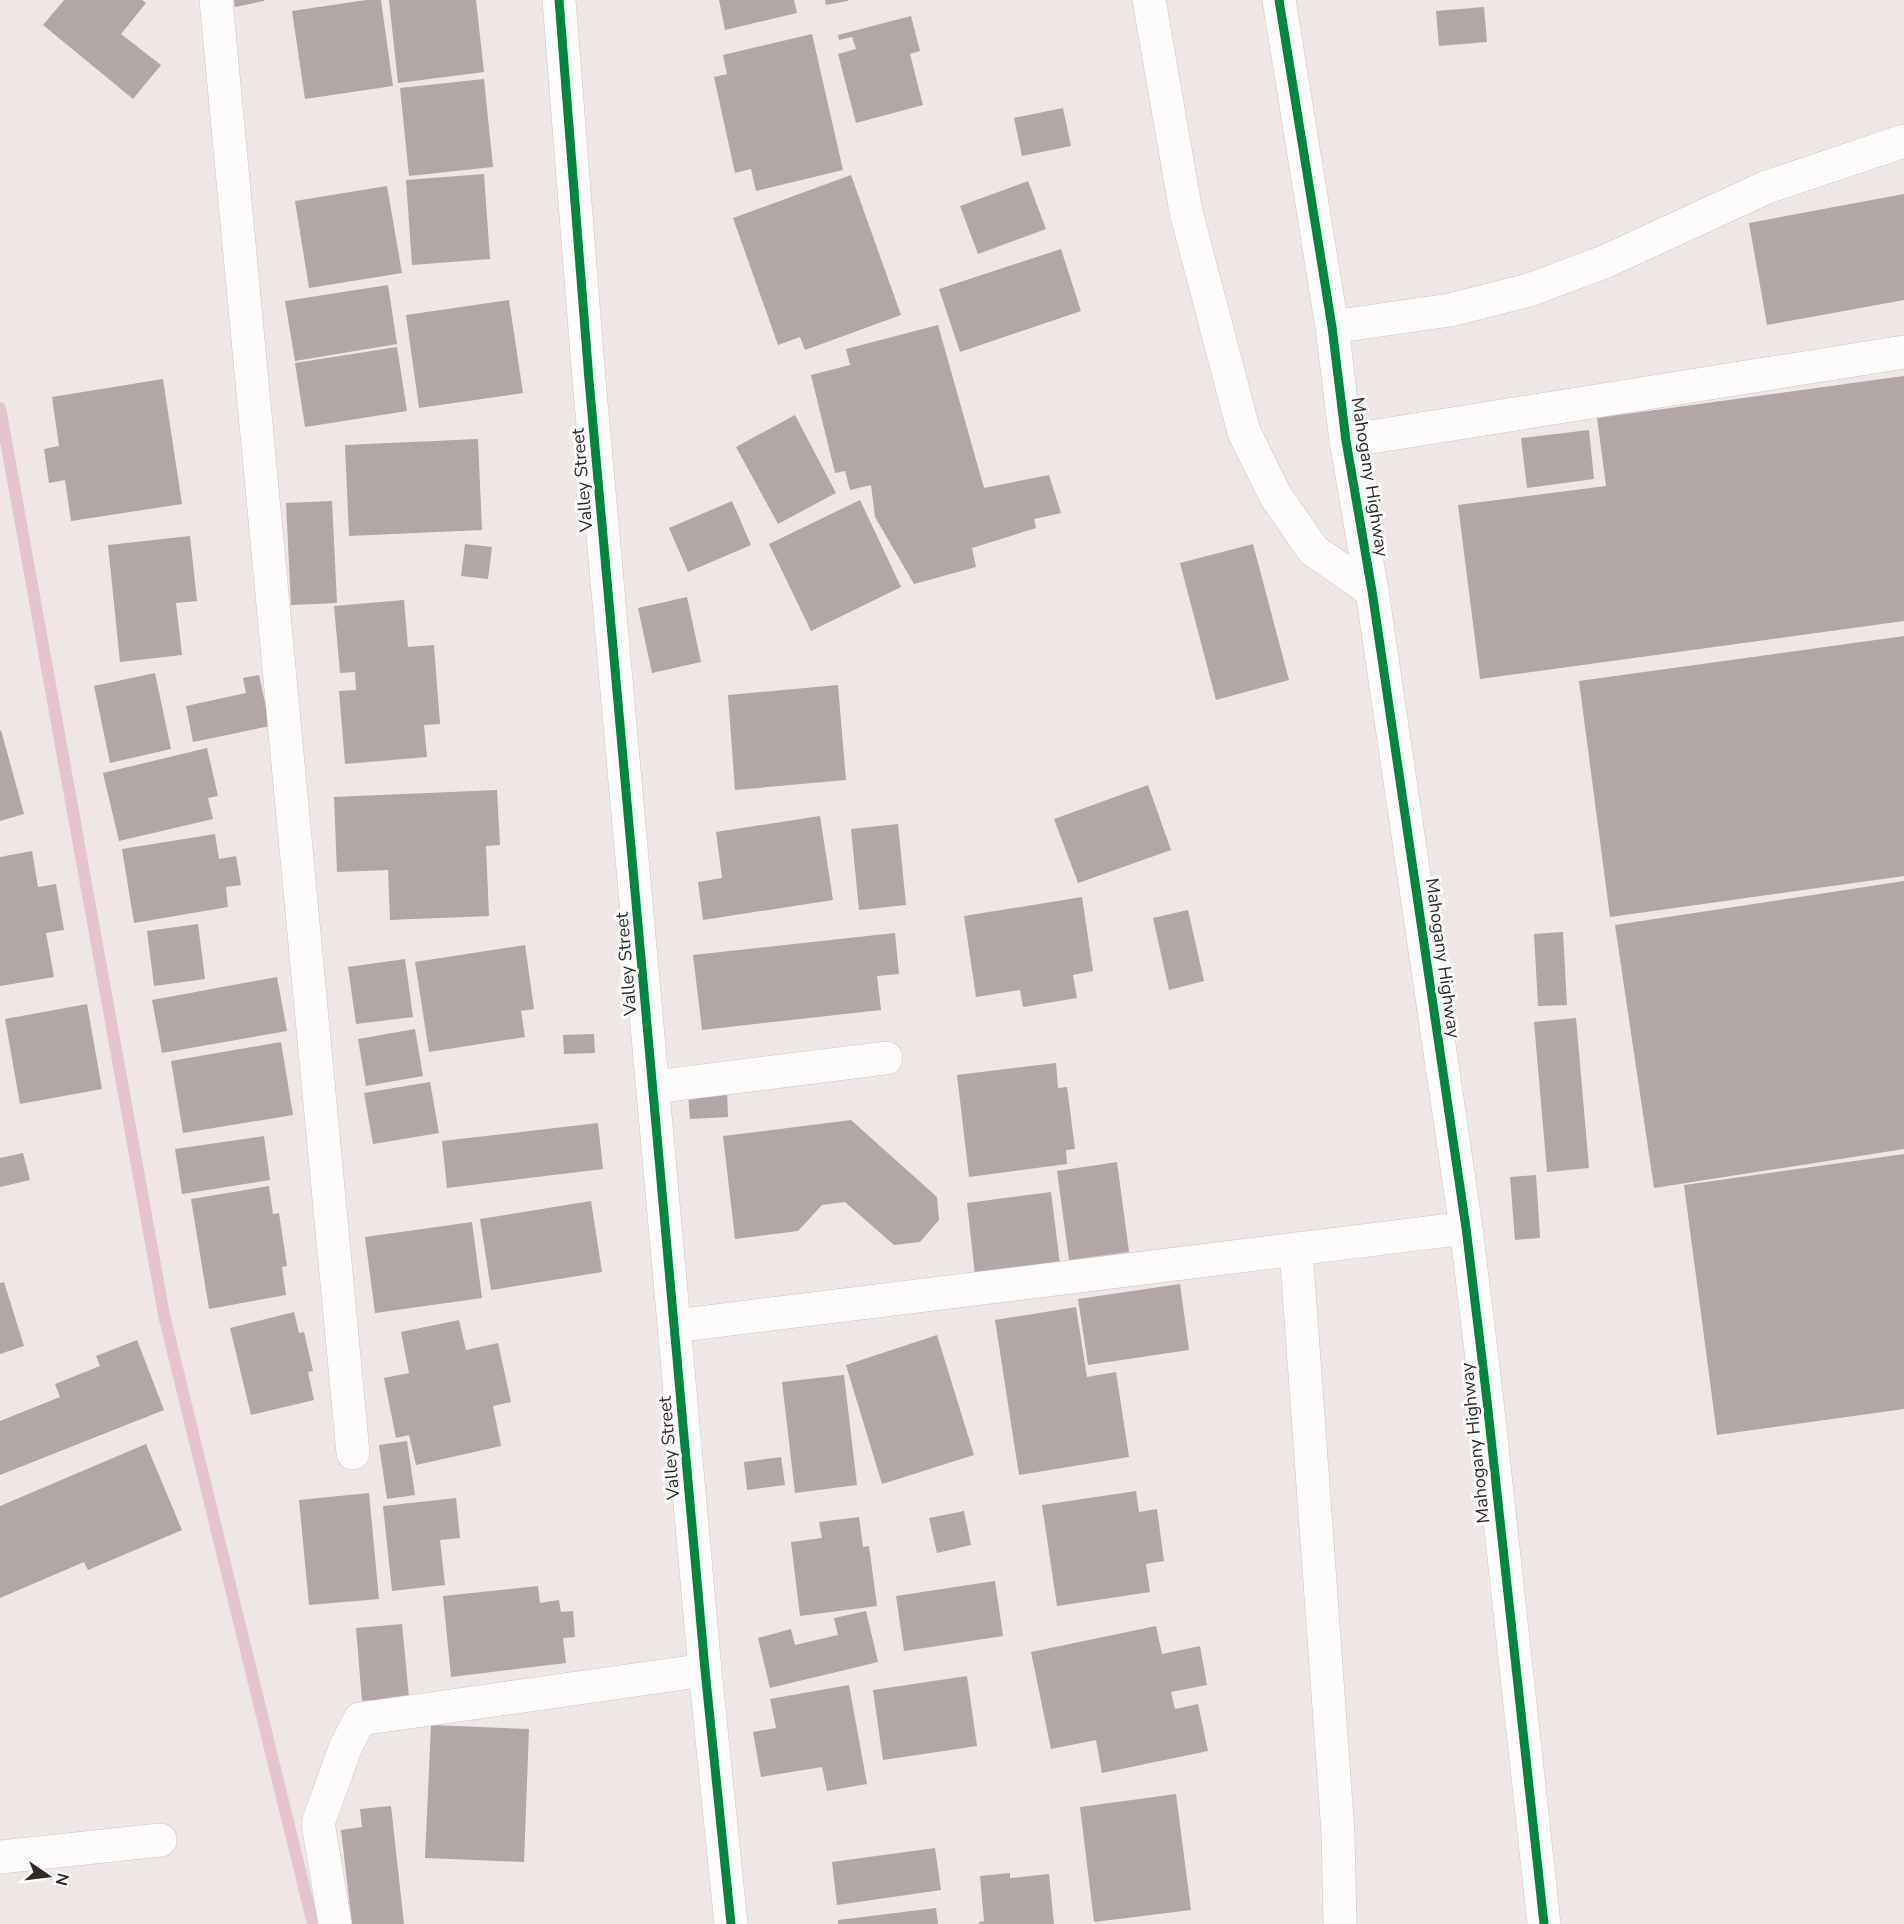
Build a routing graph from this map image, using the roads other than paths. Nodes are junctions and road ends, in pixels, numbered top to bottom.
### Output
1 (216, 0) edge
2 (559, 0) edge
3 (1149, 0) edge
4 (1279, 0) edge
5 (1904, 141) edge
6 (1332, 327) junction
7 (1904, 352) edge
8 (1346, 441) junction
9 (1372, 591) junction
10 (886, 1058) dead end
11 (654, 1087) junction
12 (1466, 1228) junction
13 (1296, 1249) junction
14 (675, 1326) junction
15 (353, 1453) dead end
16 (705, 1670) junction
17 (160, 1840) dead end
18 (0, 1857) edge
19 (335, 1924) edge
20 (731, 1924) edge
21 (1340, 1924) edge
22 (1544, 1924) edge

1 - 15 street
2 - 11 street, Valley Street
3 - 9 street
4 - 6 street, Mahogany Highway
5 - 6 street
6 - 8 street, Mahogany Highway
7 - 8 street
8 - 9 street, Mahogany Highway
9 - 12 street, Mahogany Highway
10 - 11 street
11 - 14 street, Valley Street
12 - 13 street
12 - 22 street, Mahogany Highway
13 - 14 street
13 - 21 street
14 - 16 street, Valley Street
16 - 19 street
16 - 20 street, Valley Street
17 - 18 street

